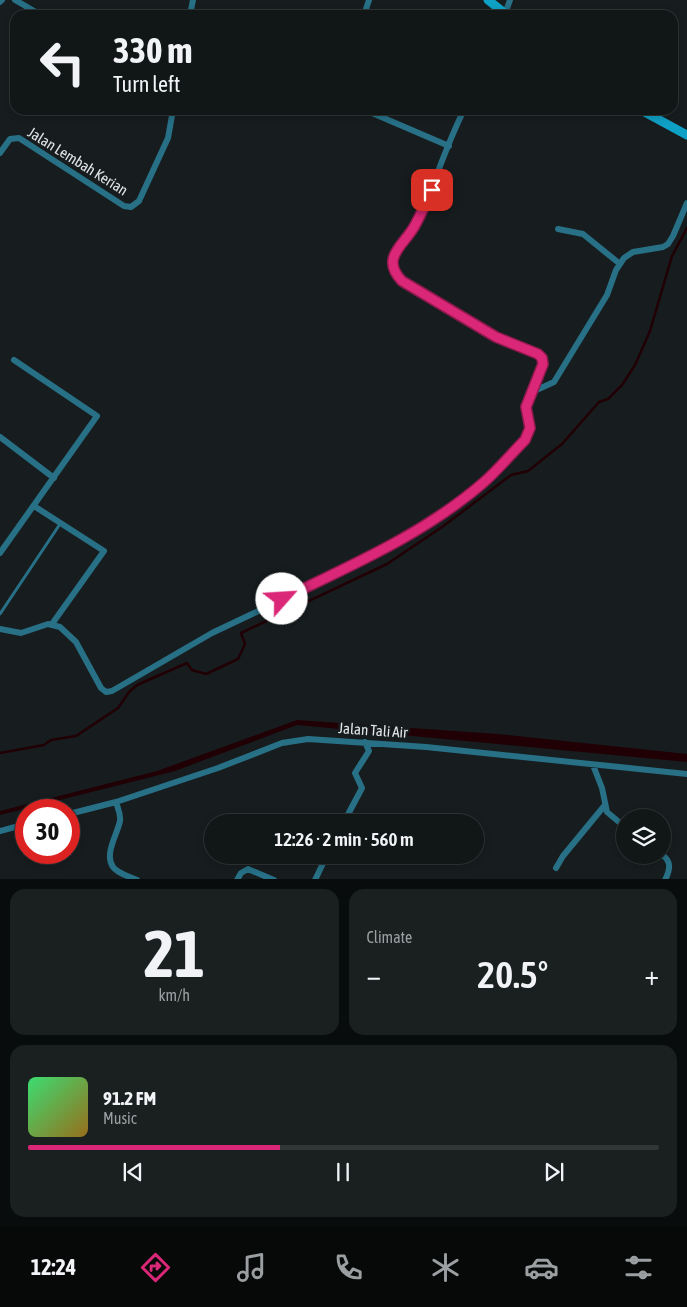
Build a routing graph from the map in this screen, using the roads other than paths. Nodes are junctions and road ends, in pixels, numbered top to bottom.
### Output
1 (15, 0) edge
2 (488, 0) edge
3 (32, 10) edge
4 (501, 10) edge
5 (172, 115) edge
6 (377, 115) edge
7 (462, 115) edge
8 (657, 115) edge
9 (687, 135) edge
10 (448, 146) junction
11 (0, 153) edge
12 (687, 203) edge
13 (558, 229) dead end
14 (620, 264) junction
15 (14, 360) dead end
16 (530, 393) junction
17 (0, 437) edge
18 (54, 478) junction
19 (34, 506) junction
20 (61, 524) junction
21 (0, 553) edge
22 (0, 614) edge
23 (52, 624) junction
24 (0, 629) edge
25 (366, 742) junction
26 (593, 765) junction
27 (687, 774) edge
28 (116, 802) junction
29 (605, 805) junction
30 (80, 811) edge
31 (348, 814) edge
32 (616, 821) edge
33 (15, 827) edge
34 (0, 830) edge
35 (323, 864) edge
36 (669, 864) edge
37 (556, 868) dead end
38 (135, 879) edge
39 (238, 879) edge
40 (271, 879) edge
41 (315, 879) edge
42 (666, 879) edge

1 - 3 street
2 - 4 street
5 - 11 street, Jalan Lembah Kerian
6 - 10 street
7 - 10 street
8 - 9 street
10 - 16 street
12 - 14 street
13 - 14 street
14 - 16 street
15 - 18 street
16 - 23 street
17 - 18 street
18 - 19 street
19 - 20 street
19 - 21 street
20 - 22 lane
20 - 23 street
23 - 24 street
25 - 26 street, Jalan Tali Air
25 - 28 street, Jalan Tali Air
25 - 31 street
26 - 27 street, Jalan Tali Air
26 - 29 street
28 - 30 street, Jalan Tali Air
28 - 38 street
29 - 32 street
29 - 37 street
33 - 34 street
35 - 41 street
36 - 42 street
39 - 40 street

